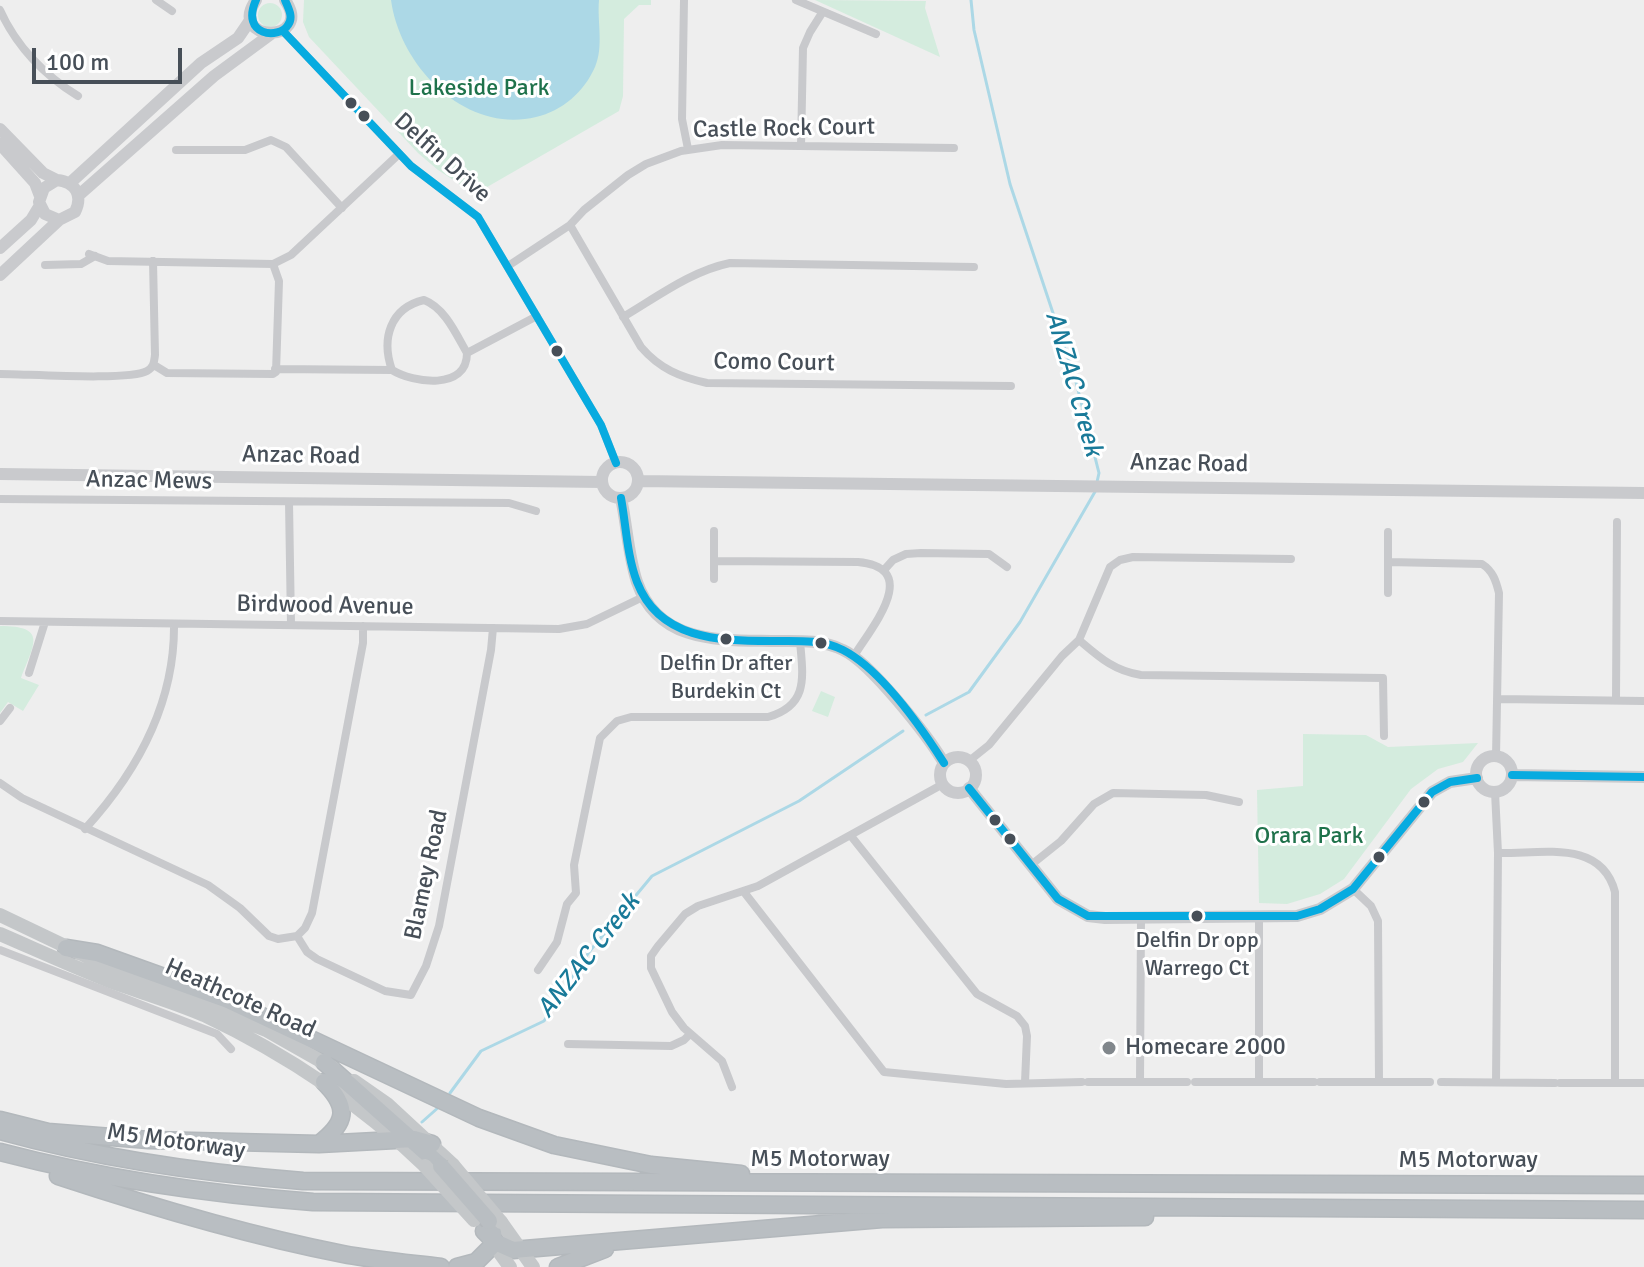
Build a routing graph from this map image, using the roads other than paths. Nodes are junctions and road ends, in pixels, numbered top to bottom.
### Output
1 (156, 0) edge
2 (256, 0) edge
3 (285, 0) edge
4 (684, 0) edge
5 (796, 0) edge
6 (0, 10) edge
7 (172, 11) dead end
8 (822, 13) junction
9 (251, 19) junction
10 (277, 32) junction
11 (876, 34) dead end
12 (78, 96) dead end
13 (0, 129) edge
14 (0, 144) edge
15 (801, 146) junction
16 (954, 148) dead end
17 (688, 149) junction
18 (176, 150) dead end
19 (399, 154) junction
20 (64, 182) junction
21 (79, 195) junction
22 (40, 200) junction
23 (342, 208) junction
24 (59, 220) junction
25 (570, 225) junction
26 (0, 248) edge
27 (153, 261) junction
28 (273, 264) junction
29 (45, 265) dead end
30 (508, 266) junction
31 (974, 267) dead end
32 (0, 275) edge
33 (537, 316) junction
34 (623, 317) junction
35 (467, 353) junction
36 (154, 365) junction
37 (275, 369) junction
38 (392, 370) junction
39 (0, 374) edge
40 (1011, 386) dead end
41 (616, 463) junction
42 (0, 474) edge
43 (638, 481) junction
44 (602, 482) junction
45 (1644, 493) edge
46 (621, 498) junction
47 (0, 499) edge
48 (289, 502) junction
49 (536, 511) dead end
50 (1617, 522) dead end
51 (714, 531) dead end
52 (1388, 532) dead end
53 (1291, 559) dead end
54 (715, 561) junction
55 (1388, 562) junction
56 (1007, 567) dead end
57 (884, 570) junction
58 (714, 579) dead end
59 (1388, 593) dead end
60 (643, 597) junction
61 (0, 621) edge
62 (45, 622) junction
63 (174, 624) junction
64 (291, 625) junction
65 (363, 626) junction
66 (493, 628) junction
67 (1079, 640) junction
68 (800, 641) junction
69 (854, 656) junction
70 (29, 673) dead end
71 (1499, 699) junction
72 (1616, 700) junction
73 (1644, 701) edge
74 (10, 708) dead end
75 (0, 721) edge
76 (1384, 736) dead end
77 (1496, 757) junction
78 (969, 761) junction
79 (944, 763) junction
80 (1512, 775) junction
81 (1644, 777) edge
82 (1477, 778) junction
83 (0, 783) edge
84 (943, 784) junction
85 (969, 788) junction
86 (1495, 792) junction
87 (1239, 802) dead end
88 (85, 829) junction
89 (851, 836) junction
90 (1498, 853) junction
91 (1031, 865) junction
92 (1353, 889) junction
93 (744, 892) junction
94 (0, 915) edge
95 (1259, 918) junction
96 (1141, 919) junction
97 (0, 934) edge
98 (297, 936) junction
99 (66, 948) junction
100 (0, 950) edge
101 (538, 970) dead end
102 (690, 1034) junction
103 (568, 1044) dead end
104 (231, 1049) dead end
105 (324, 1062) junction
106 (324, 1082) junction
107 (1025, 1082) junction
108 (1140, 1082) junction
109 (1259, 1082) junction
110 (1379, 1082) junction
111 (1430, 1082) dead end
112 (1441, 1082) dead end
113 (1496, 1082) junction
114 (1615, 1083) junction
115 (1644, 1083) edge
116 (732, 1087) dead end
117 (0, 1120) edge
118 (0, 1131) edge
119 (404, 1139) junction
120 (319, 1144) junction
121 (432, 1144) junction
122 (0, 1155) edge
123 (439, 1165) junction
124 (938, 1185) junction
125 (1644, 1185) edge
126 (1374, 1207) junction
127 (1644, 1210) edge
128 (489, 1230) junction
129 (638, 1240) junction
130 (522, 1250) junction
131 (441, 1267) edge
132 (457, 1267) edge
133 (510, 1267) edge
134 (533, 1267) edge
135 (558, 1267) edge

1 - 7 street
2 - 9 street
3 - 10 street
4 - 17 street
5 - 8 street
6 - 12 street
8 - 11 street
8 - 15 street
9 - 10 street
9 - 20 street
10 - 19 street, Delfin Drive
10 - 21 street
13 - 20 street
14 - 22 street
15 - 16 street, Castle Rock Court
15 - 17 street, Castle Rock Court
17 - 25 street, Castle Rock Court
18 - 23 street
19 - 23 street
19 - 30 street, Delfin Drive
20 - 21 street
20 - 22 street
21 - 24 street
22 - 24 street
22 - 26 street
23 - 28 street
24 - 32 street
25 - 30 street, Castle Rock Court
25 - 34 street, Como Court
27 - 28 street
27 - 29 street
27 - 36 street
28 - 37 street
30 - 33 street, Delfin Drive
31 - 34 street
33 - 35 street
33 - 41 street, Delfin Drive
34 - 40 street, Como Court
35 - 38 street
35 - 38 street
36 - 37 street
36 - 39 street
37 - 38 street
41 - 43 street
41 - 44 street
42 - 44 street, Anzac Road
43 - 45 street, Anzac Road
43 - 46 street
44 - 46 street
46 - 60 street
47 - 48 street, Anzac Mews
48 - 49 street, Anzac Mews
48 - 64 street
50 - 72 street
51 - 54 street
52 - 55 street
53 - 67 street
54 - 57 street
54 - 58 street
55 - 59 street
55 - 71 street
56 - 57 street
57 - 69 street
60 - 66 street, Birdwood Avenue
60 - 68 street
61 - 62 street, Birdwood Avenue
62 - 63 street, Birdwood Avenue
62 - 70 street
63 - 64 street, Birdwood Avenue
63 - 88 street
64 - 65 street, Birdwood Avenue
65 - 66 street, Birdwood Avenue
65 - 98 street
66 - 98 street, Blamey Road
67 - 76 street
67 - 78 street
68 - 69 street
68 - 101 street
69 - 79 street
71 - 72 street
71 - 77 street
72 - 73 street
74 - 75 street
77 - 80 street
77 - 82 street
78 - 79 street
78 - 85 street
79 - 84 street
80 - 81 street
80 - 86 street
82 - 86 street
82 - 92 street
83 - 88 street
84 - 85 street
84 - 89 street
85 - 91 street
86 - 90 street
87 - 91 street
88 - 98 street
89 - 93 street
89 - 107 street
90 - 113 street
90 - 114 street
91 - 96 street
92 - 95 street
92 - 110 street
93 - 102 street
93 - 107 street
94 - 99 main road, Heathcote Road
95 - 96 street
95 - 109 street
96 - 108 street
97 - 106 main road, Heathcote Road
99 - 105 main road, Heathcote Road
99 - 124 highway
100 - 104 street
102 - 103 street
102 - 116 street
105 - 119 highway
105 - 121 main road, Heathcote Road
106 - 119 main road, Heathcote Road
106 - 120 highway
107 - 108 street
108 - 109 street
109 - 110 street
110 - 111 street
112 - 113 street
113 - 114 street
114 - 115 street
117 - 120 highway
118 - 124 highway, M5 Motorway
119 - 120 highway
119 - 121 highway
119 - 123 highway
121 - 123 main road, Heathcote Road
122 - 126 highway, M5 Motorway
122 - 131 highway
123 - 128 highway, bridge
124 - 125 highway, M5 Motorway
126 - 127 highway, M5 Motorway
126 - 129 highway
128 - 130 highway
128 - 132 highway
128 - 133 main road
129 - 130 highway
129 - 135 highway
130 - 134 main road

